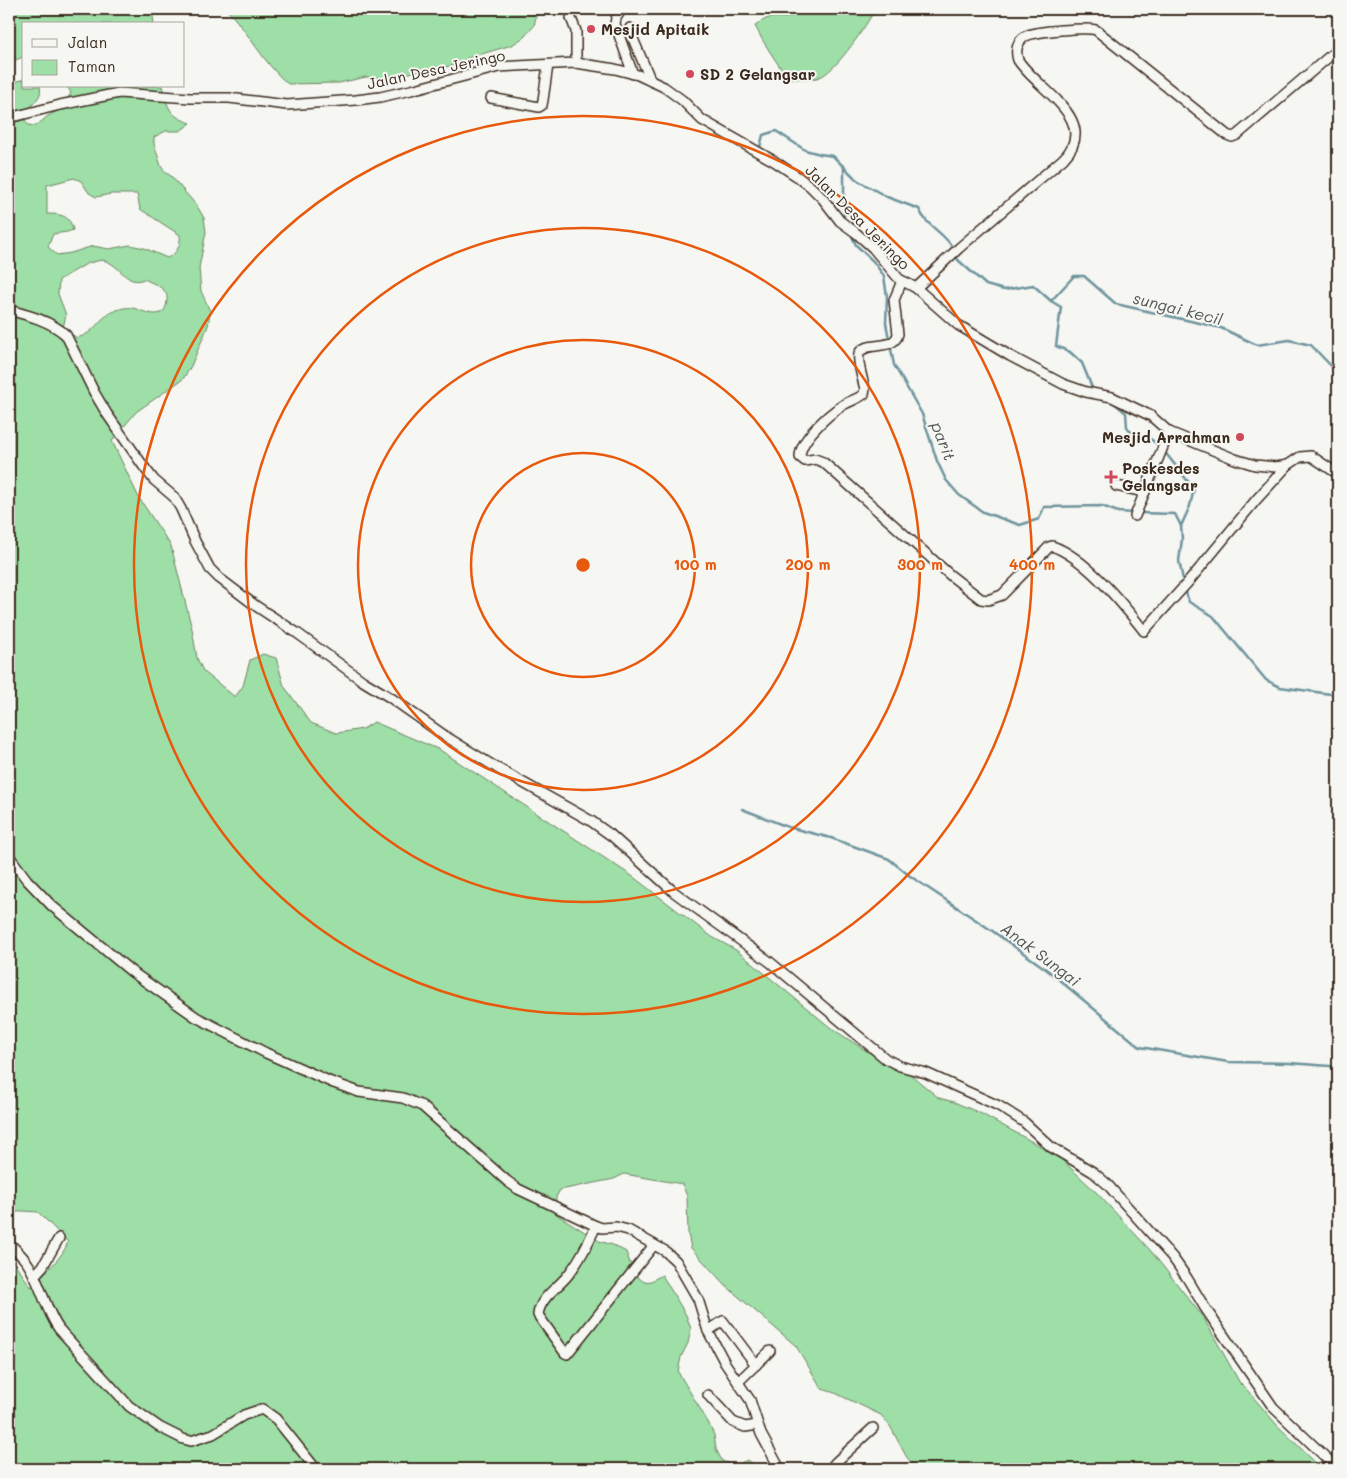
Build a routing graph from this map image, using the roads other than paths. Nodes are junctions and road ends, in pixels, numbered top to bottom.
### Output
1 (620, 12) dead end
2 (571, 18) dead end
3 (630, 28) dead end
4 (1338, 48) edge
5 (576, 64) junction
6 (548, 65) junction
7 (642, 77) junction
8 (492, 98) dead end
9 (9, 118) edge
10 (902, 281) junction
11 (916, 288) junction
12 (9, 310) edge
13 (1170, 432) junction
14 (1288, 465) junction
15 (1338, 474) edge
16 (1116, 486) dead end
17 (1145, 492) junction
18 (1135, 516) dead end
19 (9, 856) edge
20 (596, 1226) junction
21 (59, 1238) dead end
22 (9, 1243) edge
23 (654, 1245) junction
24 (34, 1276) junction
25 (708, 1331) junction
26 (770, 1351) dead end
27 (756, 1366) junction
28 (738, 1382) junction
29 (708, 1395) dead end
30 (758, 1425) junction
31 (874, 1428) dead end
32 (316, 1469) edge
33 (780, 1469) edge
34 (830, 1469) edge
35 (1338, 1469) edge

1 - 7 street
2 - 5 street
3 - 7 street
4 - 11 street
5 - 6 street, Jalan Desa Jeringo
5 - 7 street, Jalan Desa Jeringo
6 - 8 street
6 - 9 street, Jalan Desa Jeringo
7 - 10 street, Jalan Desa Jeringo
10 - 11 street, Jalan Desa Jeringo
10 - 14 street
11 - 13 street, Jalan Desa Jeringo
12 - 35 street
13 - 14 street, Jalan Desa Jeringo
13 - 17 street
14 - 15 street, Jalan Desa Jeringo
16 - 17 street
17 - 18 street
19 - 20 street
20 - 23 street
20 - 23 street
21 - 24 street
22 - 24 street
23 - 25 street
24 - 32 street
25 - 27 street
25 - 28 street
26 - 27 street
27 - 28 street
28 - 30 street
29 - 30 street
30 - 33 street
31 - 34 street

